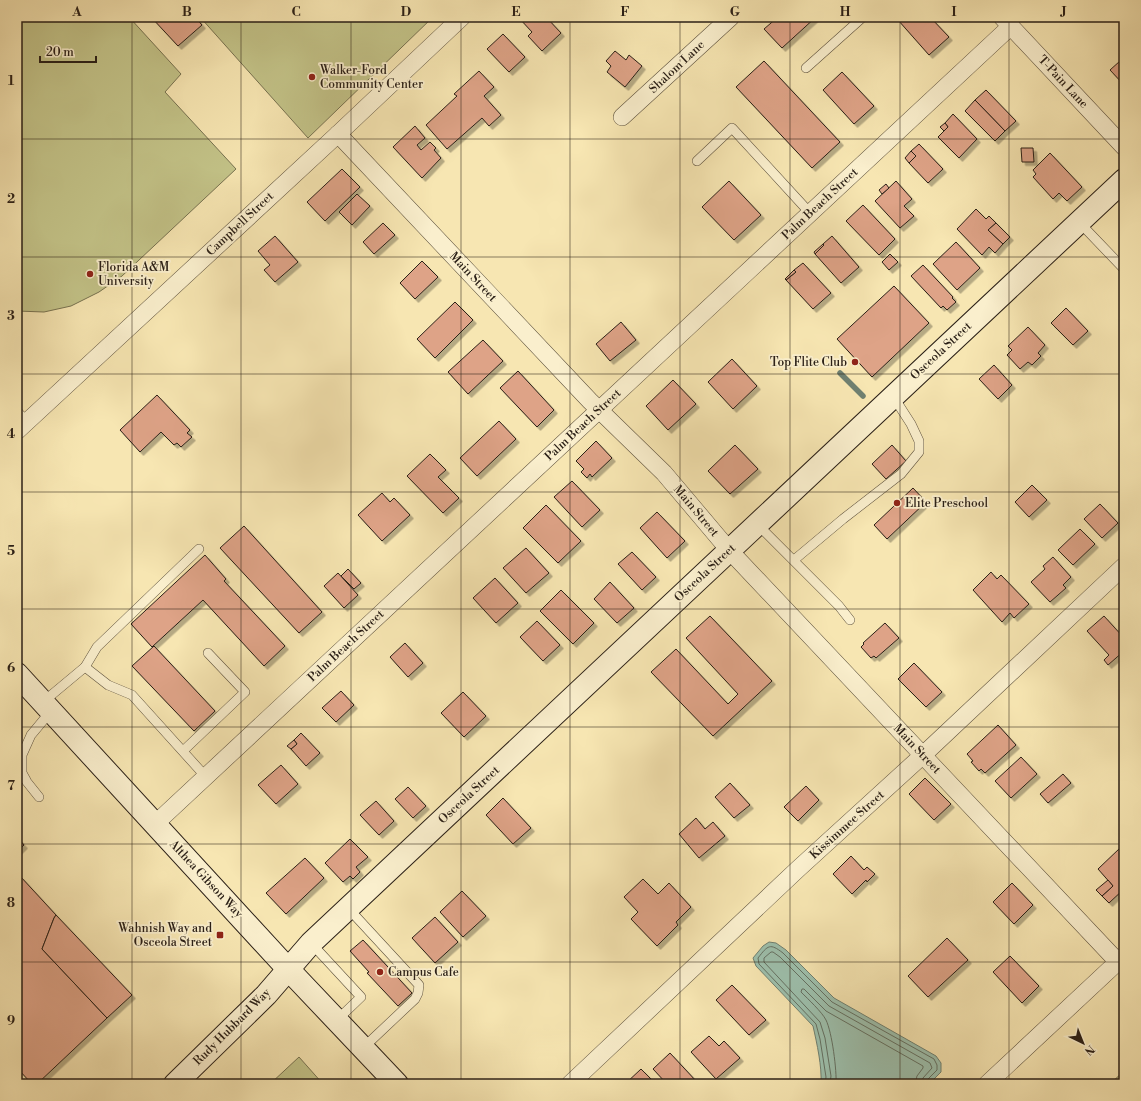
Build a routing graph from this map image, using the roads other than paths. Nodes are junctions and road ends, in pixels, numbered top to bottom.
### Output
1 (462, 17) edge
2 (731, 17) edge
3 (864, 17) edge
4 (1007, 22) edge
5 (806, 68) dead end
6 (622, 117) dead end
7 (338, 134) junction
8 (1124, 146) edge
9 (698, 161) dead end
10 (1124, 180) edge
11 (810, 213) junction
12 (1079, 222) junction
13 (1124, 269) edge
14 (893, 396) junction
15 (599, 410) junction
16 (20, 421) edge
17 (757, 524) junction
18 (199, 549) dead end
19 (729, 550) junction
20 (794, 560) junction
21 (1124, 566) edge
22 (850, 620) dead end
23 (208, 653) dead end
24 (85, 666) junction
25 (17, 674) edge
26 (47, 706) junction
27 (183, 751) junction
28 (923, 756) junction
29 (206, 777) junction
30 (40, 797) dead end
31 (155, 824) junction
32 (348, 908) junction
33 (311, 944) junction
34 (1121, 959) edge
35 (288, 969) junction
36 (336, 1020) junction
37 (363, 1048) junction
38 (175, 1084) edge
39 (397, 1084) edge
40 (570, 1084) edge
41 (987, 1084) edge

1 - 7 street, Campbell Street
2 - 6 street, Shalom Lane
3 - 5 lane
4 - 8 street, T-Pain Lane
4 - 11 street, Palm Beach Street
7 - 15 street, Main Street
7 - 16 street, Campbell Street
9 - 11 lane
10 - 12 street, Osceola Street
11 - 15 street, Palm Beach Street
12 - 13 lane
12 - 14 street, Osceola Street
14 - 17 street, Osceola Street
14 - 20 lane
15 - 19 street, Main Street
15 - 29 street, Palm Beach Street
17 - 19 street, Osceola Street
17 - 20 lane
18 - 24 lane
19 - 28 street, Main Street
19 - 32 street, Osceola Street
20 - 22 lane
21 - 28 street, Kissimmee Street
23 - 27 lane
24 - 26 lane
24 - 27 lane
25 - 26 street, Althea Gibson Way
26 - 30 lane
26 - 31 street, Althea Gibson Way
27 - 29 lane
28 - 34 street, Main Street
28 - 40 street, Kissimmee Street
29 - 31 street, Palm Beach Street
31 - 35 street, Althea Gibson Way
32 - 33 street, Osceola Street
32 - 37 lane
33 - 35 street, Osceola Street
33 - 36 lane
34 - 41 street
35 - 36 street, Althea Gibson Way
35 - 38 street, Rudy Hubbard Way
36 - 37 street, Althea Gibson Way
37 - 39 street, Althea Gibson Way

